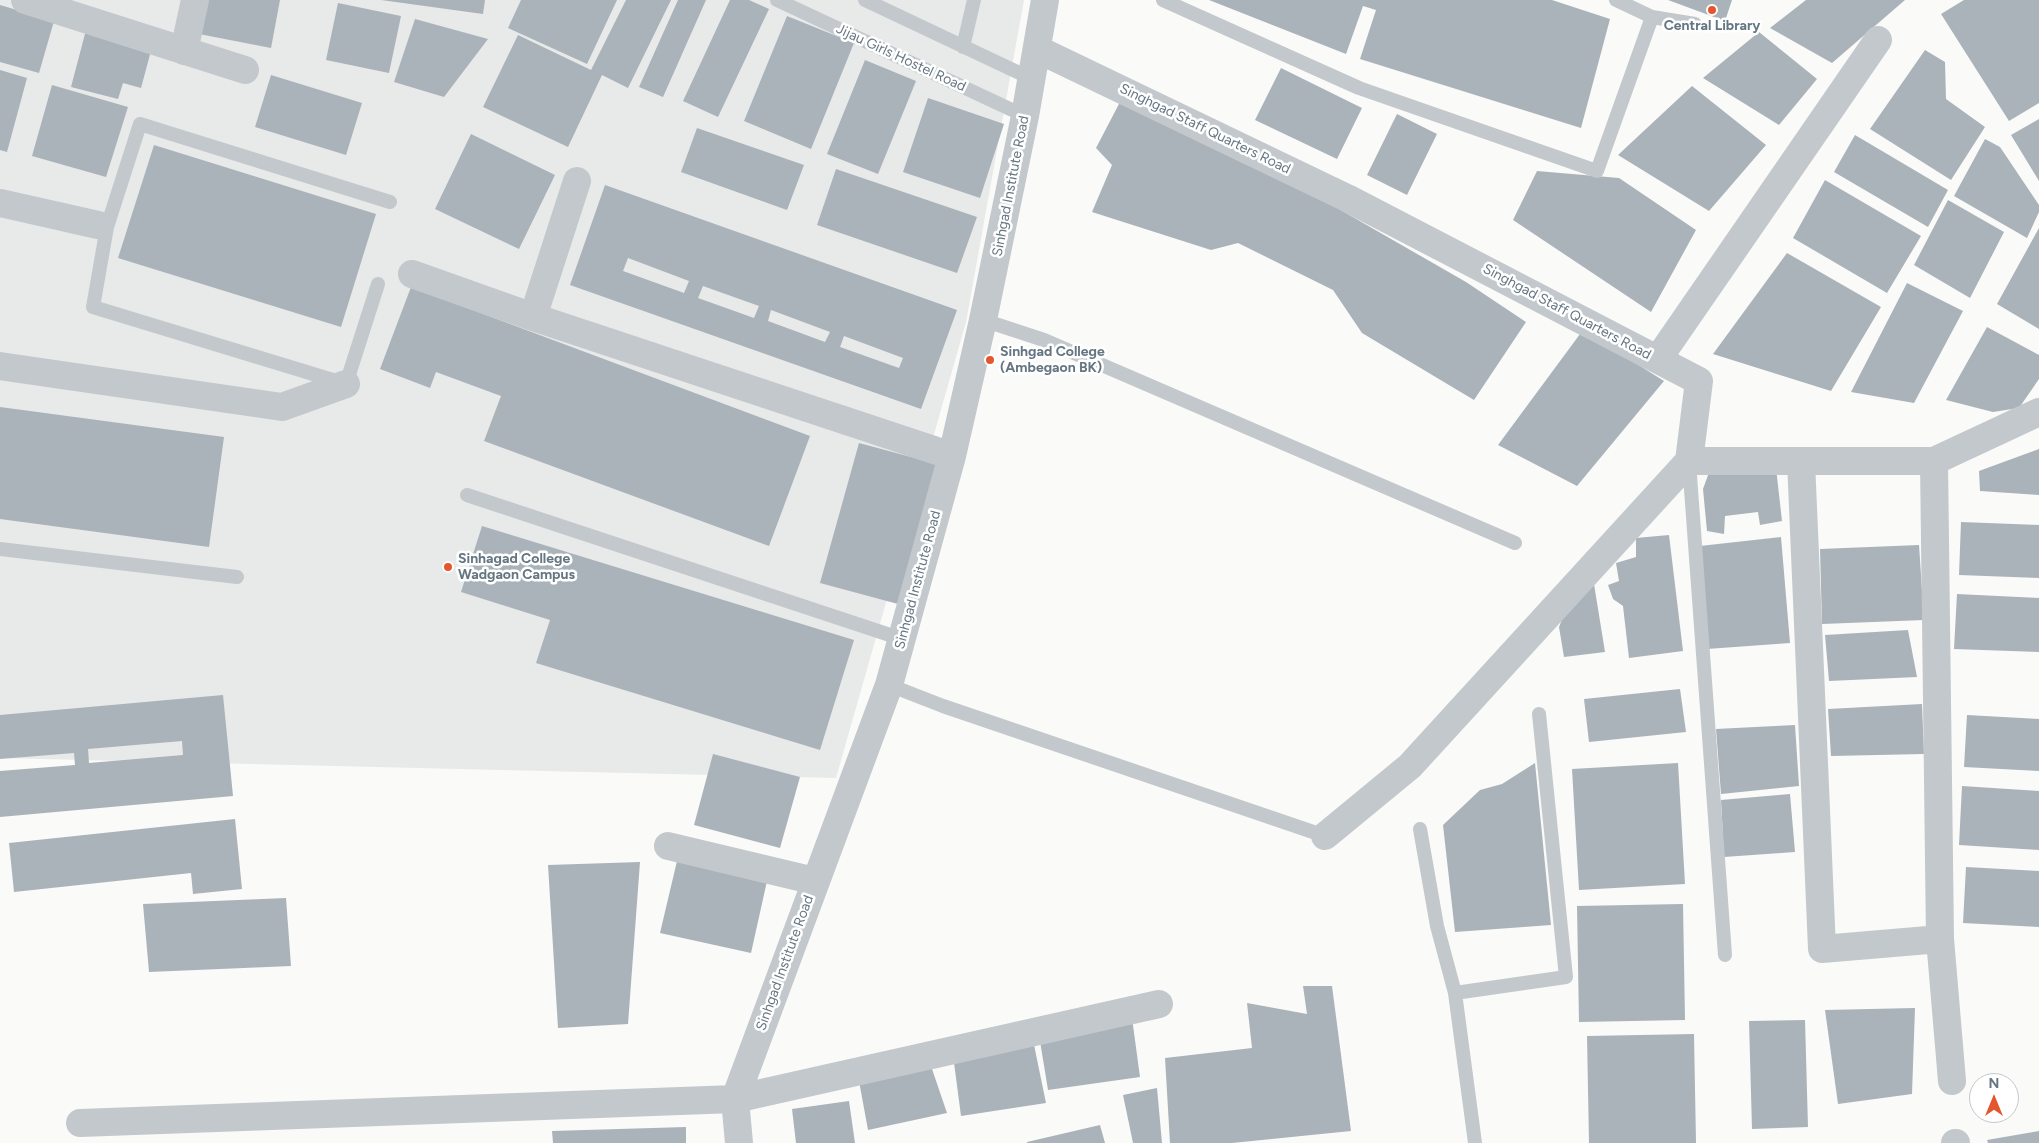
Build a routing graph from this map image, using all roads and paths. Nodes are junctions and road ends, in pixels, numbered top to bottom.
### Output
1 (25, 0) edge
2 (194, 0) edge
3 (777, 0) edge
4 (865, 0) edge
5 (974, 0) edge
6 (1045, 0) edge
7 (1163, 0) edge
8 (1616, 0) edge
9 (1652, 17) junction
10 (1695, 24) dead end
11 (1878, 40) dead end
12 (963, 47) junction
13 (1038, 49) junction
14 (184, 51) junction
15 (245, 70) dead end
16 (1030, 78) junction
17 (1025, 116) junction
18 (577, 181) dead end
19 (390, 202) dead end
20 (0, 203) edge
21 (102, 226) junction
22 (412, 274) dead end
23 (378, 284) dead end
24 (533, 317) junction
25 (983, 320) junction
26 (1658, 359) junction
27 (0, 366) edge
28 (346, 384) junction
29 (2039, 412) edge
30 (952, 456) junction
31 (1689, 461) junction
32 (1801, 461) junction
33 (1934, 461) junction
34 (467, 495) dead end
35 (1515, 544) dead end
36 (0, 549) edge
37 (237, 577) dead end
38 (902, 639) junction
39 (889, 684) junction
40 (1539, 714) dead end
41 (1420, 829) dead end
42 (1326, 836) joint
43 (668, 846) dead end
44 (815, 881) junction
45 (1940, 939) junction
46 (1725, 955) dead end
47 (1455, 993) junction
48 (1159, 1004) dead end
49 (1952, 1081) dead end
50 (735, 1098) junction
51 (80, 1122) dead end
52 (739, 1143) edge
53 (1475, 1143) edge

1 - 14 street
2 - 14 street
3 - 17 lane, Jijau Girls Hostel Road
4 - 12 lane
5 - 12 lane
6 - 13 street, Sinhgad Institute Road
7 - 9 lane
8 - 9 lane
9 - 10 lane
11 - 26 street
12 - 16 lane
13 - 16 street, Sinhgad Institute Road
13 - 26 street, Singhgad Staff Quarters Road
14 - 15 street
16 - 17 street, Sinhgad Institute Road
17 - 25 street, Sinhgad Institute Road
18 - 24 street
19 - 21 lane
20 - 21 street
21 - 28 lane
22 - 24 street
23 - 28 lane
24 - 30 street
25 - 30 street, Sinhgad Institute Road
25 - 35 lane
26 - 31 street, Singhgad Staff Quarters Road
27 - 28 street
29 - 33 street
30 - 38 street, Sinhgad Institute Road
31 - 32 street
31 - 42 street
31 - 46 lane
32 - 33 street
32 - 45 street
33 - 45 street
34 - 38 lane
36 - 37 lane
38 - 39 street, Sinhgad Institute Road
39 - 42 lane
39 - 44 street, Sinhgad Institute Road
40 - 47 lane
41 - 47 lane
43 - 44 street
44 - 50 street, Sinhgad Institute Road
45 - 49 street
47 - 53 lane
48 - 50 street
50 - 51 street
50 - 52 street, Sinhgad Institute Road

